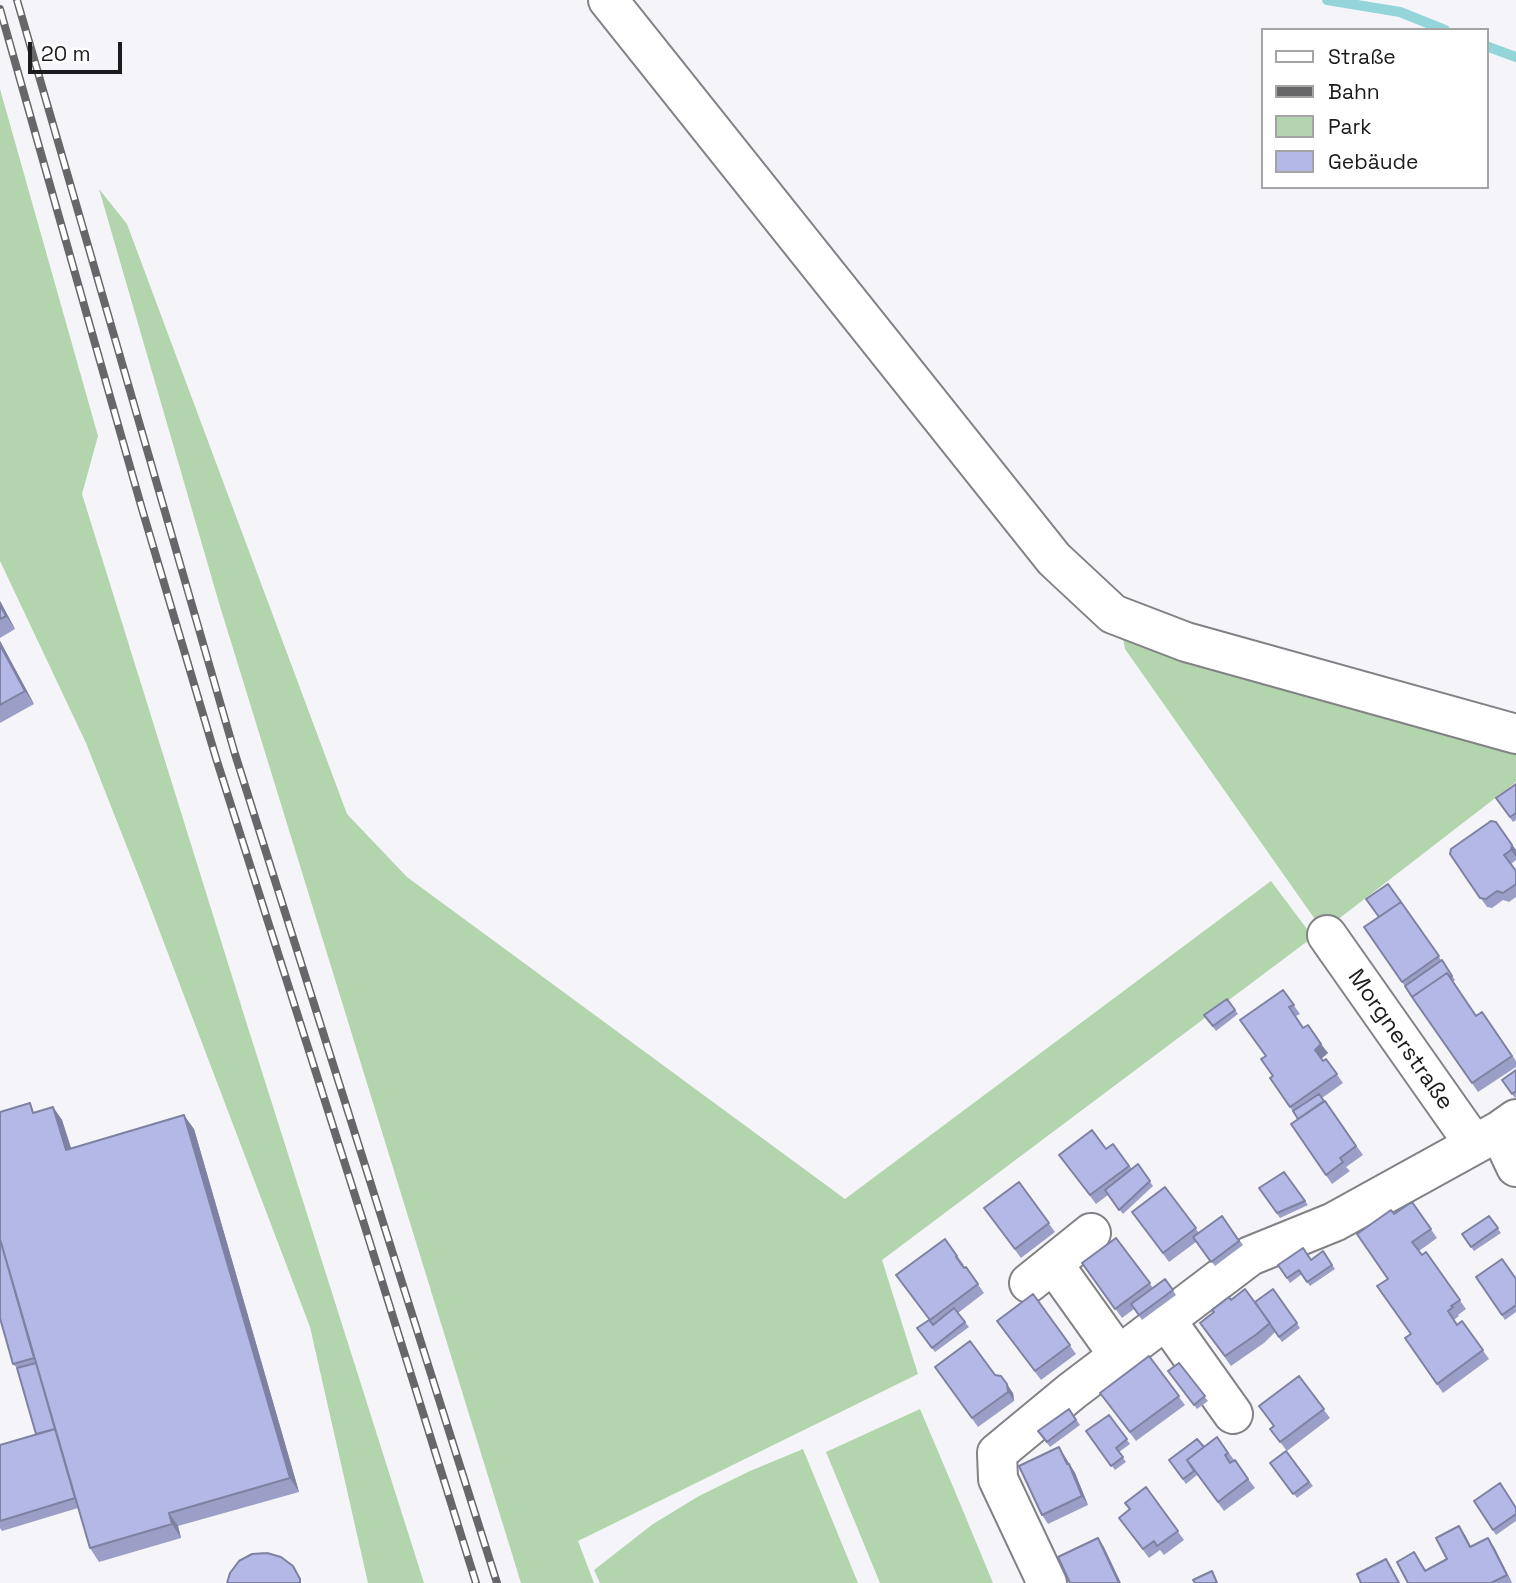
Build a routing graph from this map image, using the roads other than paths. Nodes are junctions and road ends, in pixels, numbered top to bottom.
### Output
1 (608, 0) edge
2 (1516, 734) edge
3 (1327, 935) dead end
4 (1496, 1131) edge
5 (1516, 1167) edge
6 (1091, 1233) dead end
7 (1166, 1320) junction
8 (1119, 1356) junction
9 (1233, 1414) dead end
10 (1047, 1583) edge

1 - 2 street
3 - 4 street, Morgnerstraße
4 - 5 street, Morgnerstraße
4 - 7 street
6 - 8 street
7 - 8 street
7 - 9 street
8 - 10 street

